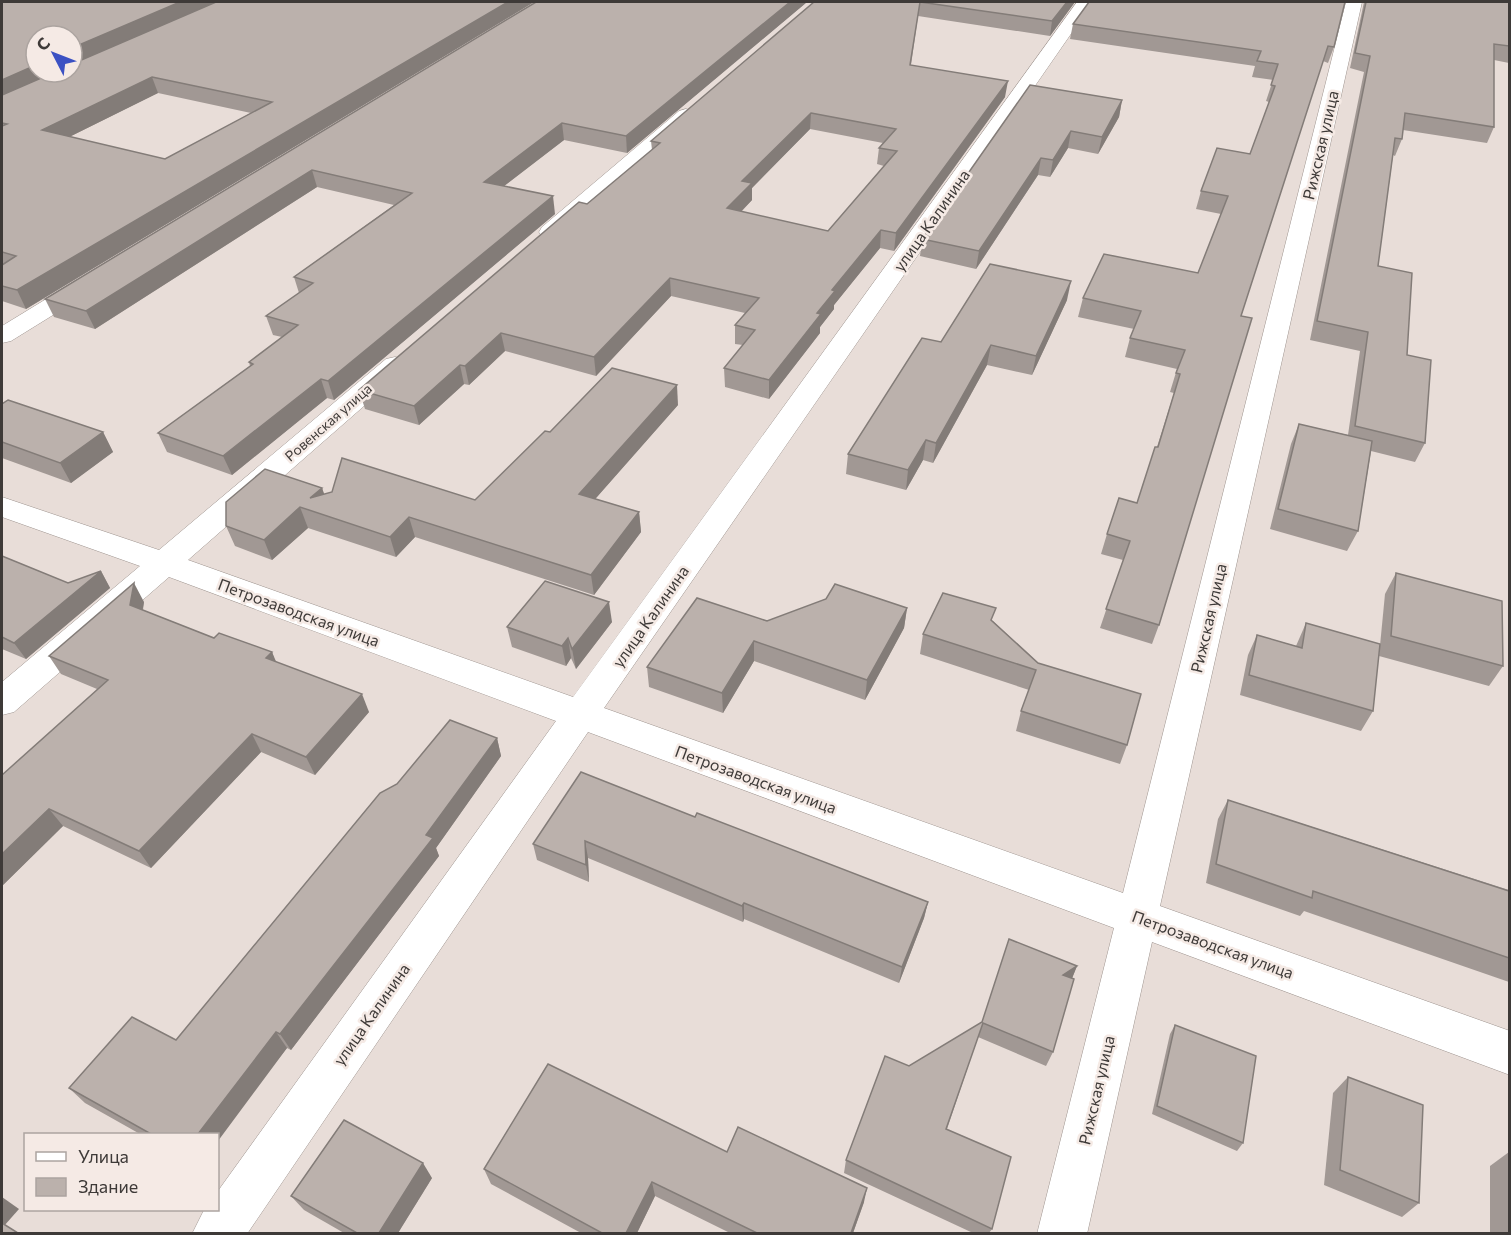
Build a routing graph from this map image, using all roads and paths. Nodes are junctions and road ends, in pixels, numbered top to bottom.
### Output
1 (1085, 2) edge
2 (1354, 2) edge
3 (700, 103) edge
4 (528, 251) edge
5 (103, 274) edge
6 (2, 336) edge
7 (410, 352) edge
8 (2, 507) edge
9 (164, 563) junction
10 (2, 702) edge
11 (580, 715) junction
12 (1137, 917) junction
13 (1509, 1053) edge
14 (217, 1233) edge
15 (1062, 1233) edge

1 - 11 street, улица Калинина
2 - 12 street, Рижская улица
3 - 4 street
5 - 6 street
7 - 9 street, Ровенская улица
8 - 9 street, Петрозаводская улица
9 - 10 street, Ровенская улица
9 - 11 street, Петрозаводская улица
11 - 12 street, Петрозаводская улица
11 - 14 street, улица Калинина
12 - 13 street, Петрозаводская улица
12 - 15 street, Рижская улица

